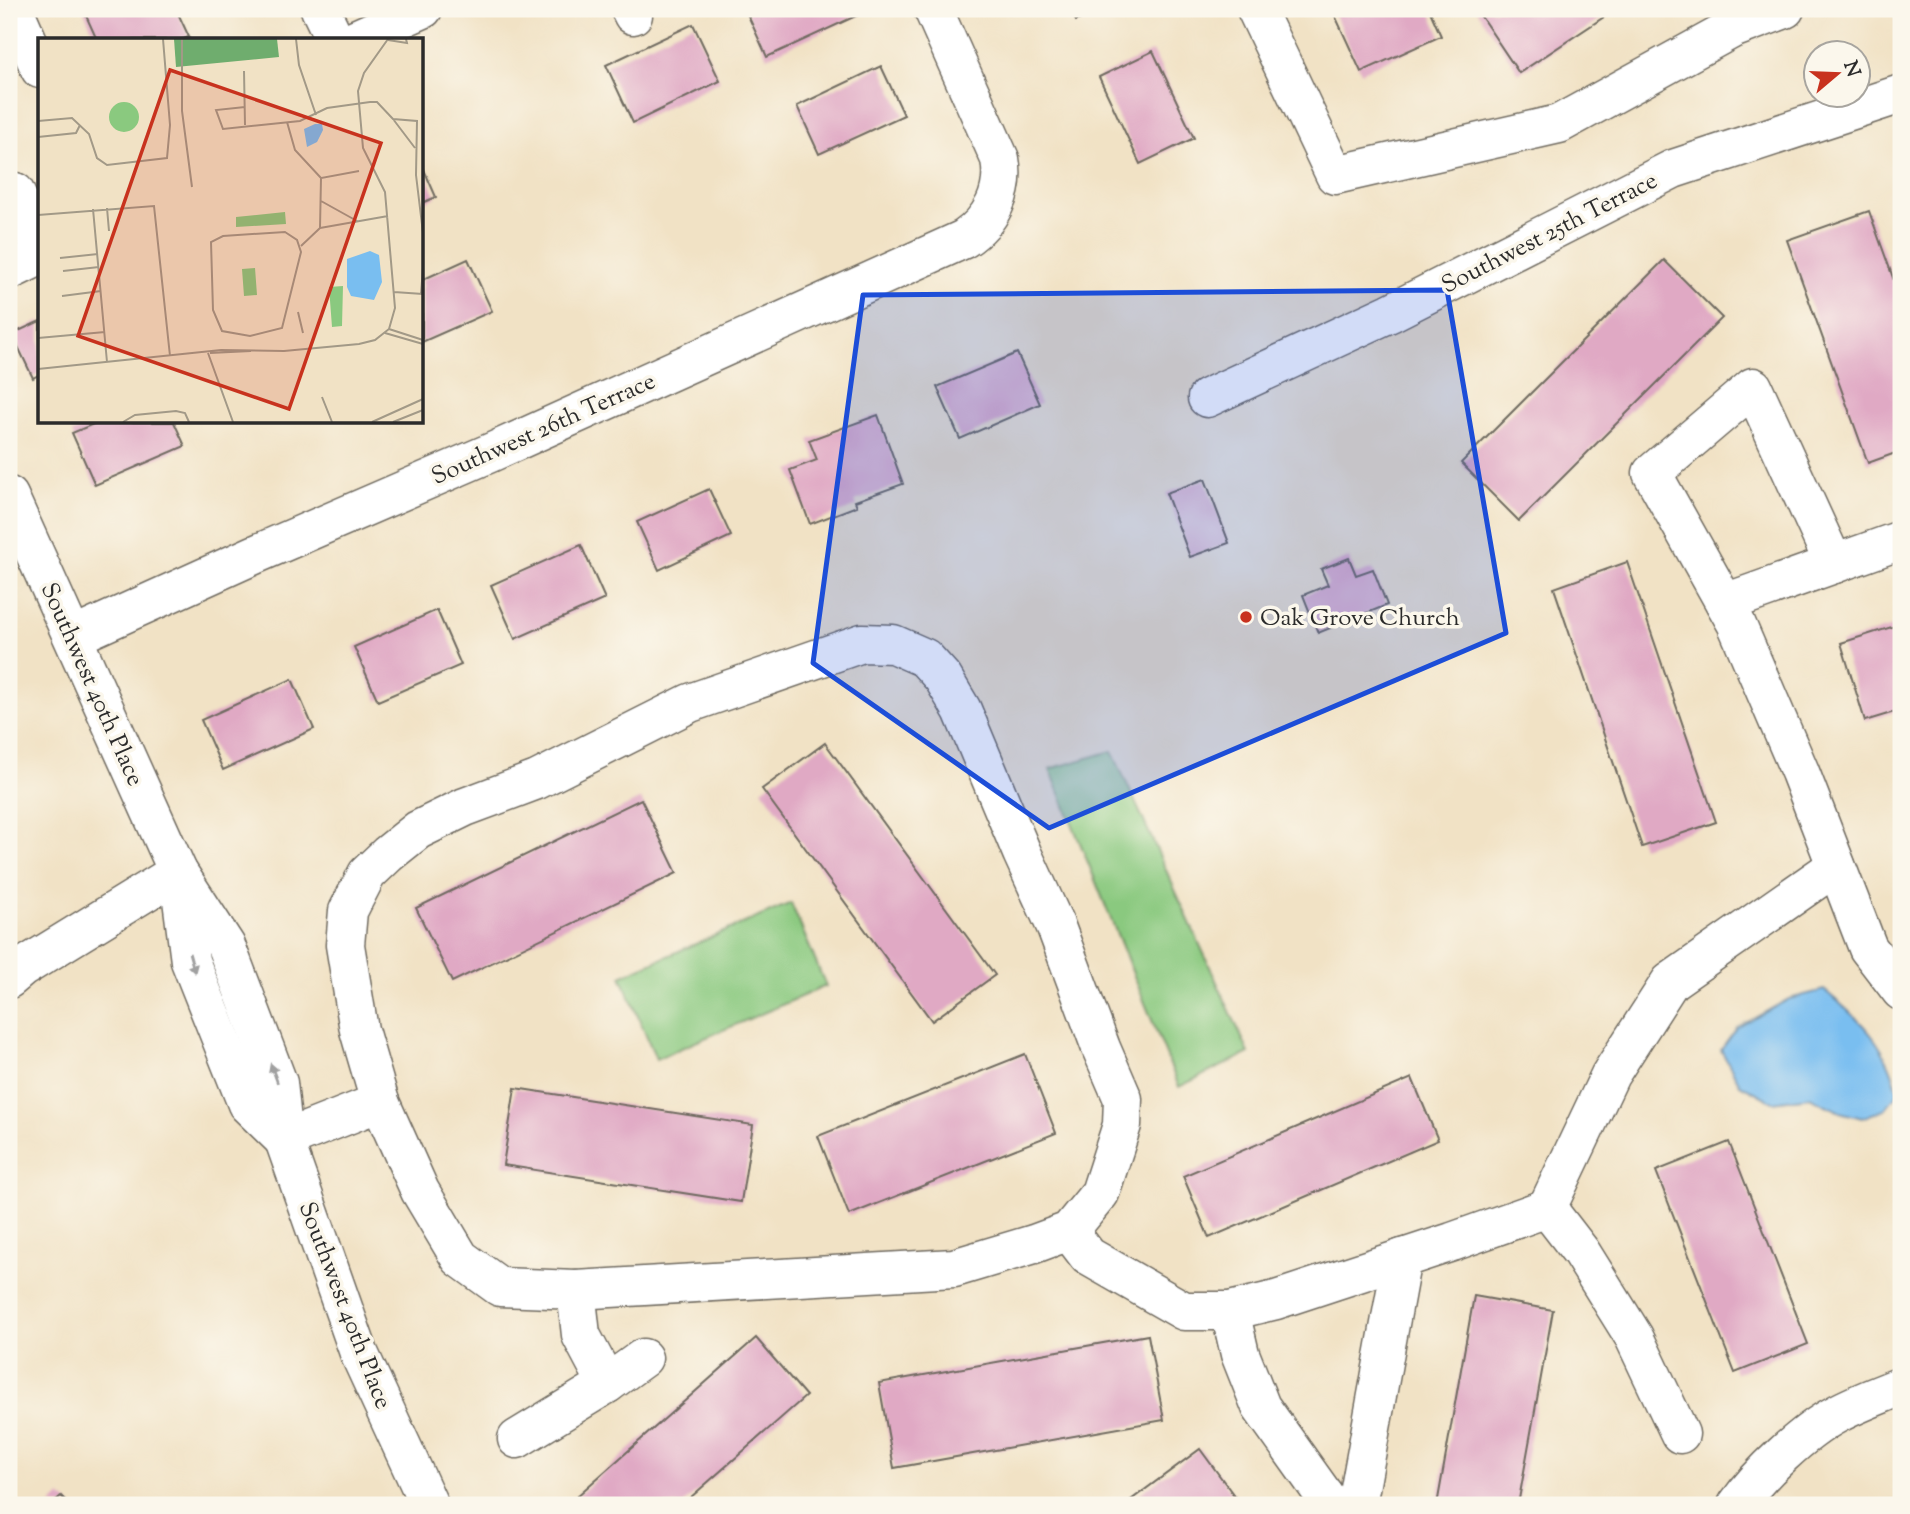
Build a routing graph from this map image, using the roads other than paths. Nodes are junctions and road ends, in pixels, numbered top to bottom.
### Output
1 (14, 9) edge
2 (320, 9) edge
3 (423, 9) edge
4 (933, 9) edge
5 (1256, 9) edge
6 (1785, 9) edge
7 (334, 38) edge
8 (358, 38) edge
9 (38, 64) edge
10 (1901, 93) edge
11 (21, 189) edge
12 (38, 241) edge
13 (38, 257) edge
14 (9, 271) edge
15 (1207, 398) dead end
16 (9, 496) edge
17 (1901, 540) edge
18 (1835, 564) junction
19 (1725, 603) junction
20 (73, 637) junction
21 (1836, 866) junction
22 (178, 872) junction
23 (9, 979) edge
24 (1901, 991) edge
25 (380, 1102) junction
26 (285, 1140) junction
27 (1546, 1208) junction
28 (1069, 1231) junction
29 (1402, 1258) junction
30 (576, 1290) junction
31 (1230, 1311) junction
32 (643, 1358) dead end
33 (607, 1384) junction
34 (1901, 1386) edge
35 (1680, 1434) dead end
36 (517, 1439) dead end
37 (429, 1505) edge
38 (1331, 1505) edge
39 (1357, 1505) edge
40 (1737, 1505) edge

1 - 9 street
2 - 7 street
3 - 8 street
4 - 20 street, Southwest 26th Terrace
5 - 6 street
10 - 15 street, Southwest 25th Terrace
11 - 12 street
13 - 14 street
16 - 20 street, Southwest 40th Place
17 - 18 street
18 - 19 street
18 - 19 street
19 - 21 street
20 - 22 street, Southwest 40th Place
21 - 24 street
21 - 27 street
22 - 23 street
22 - 26 street, Southwest 40th Place
25 - 26 street
25 - 28 street
25 - 30 street
26 - 37 street, Southwest 40th Place
27 - 29 street
27 - 35 street
28 - 30 street
28 - 31 street
29 - 31 street
29 - 39 street
30 - 33 street
31 - 38 street
32 - 33 street
33 - 36 street
34 - 40 street

